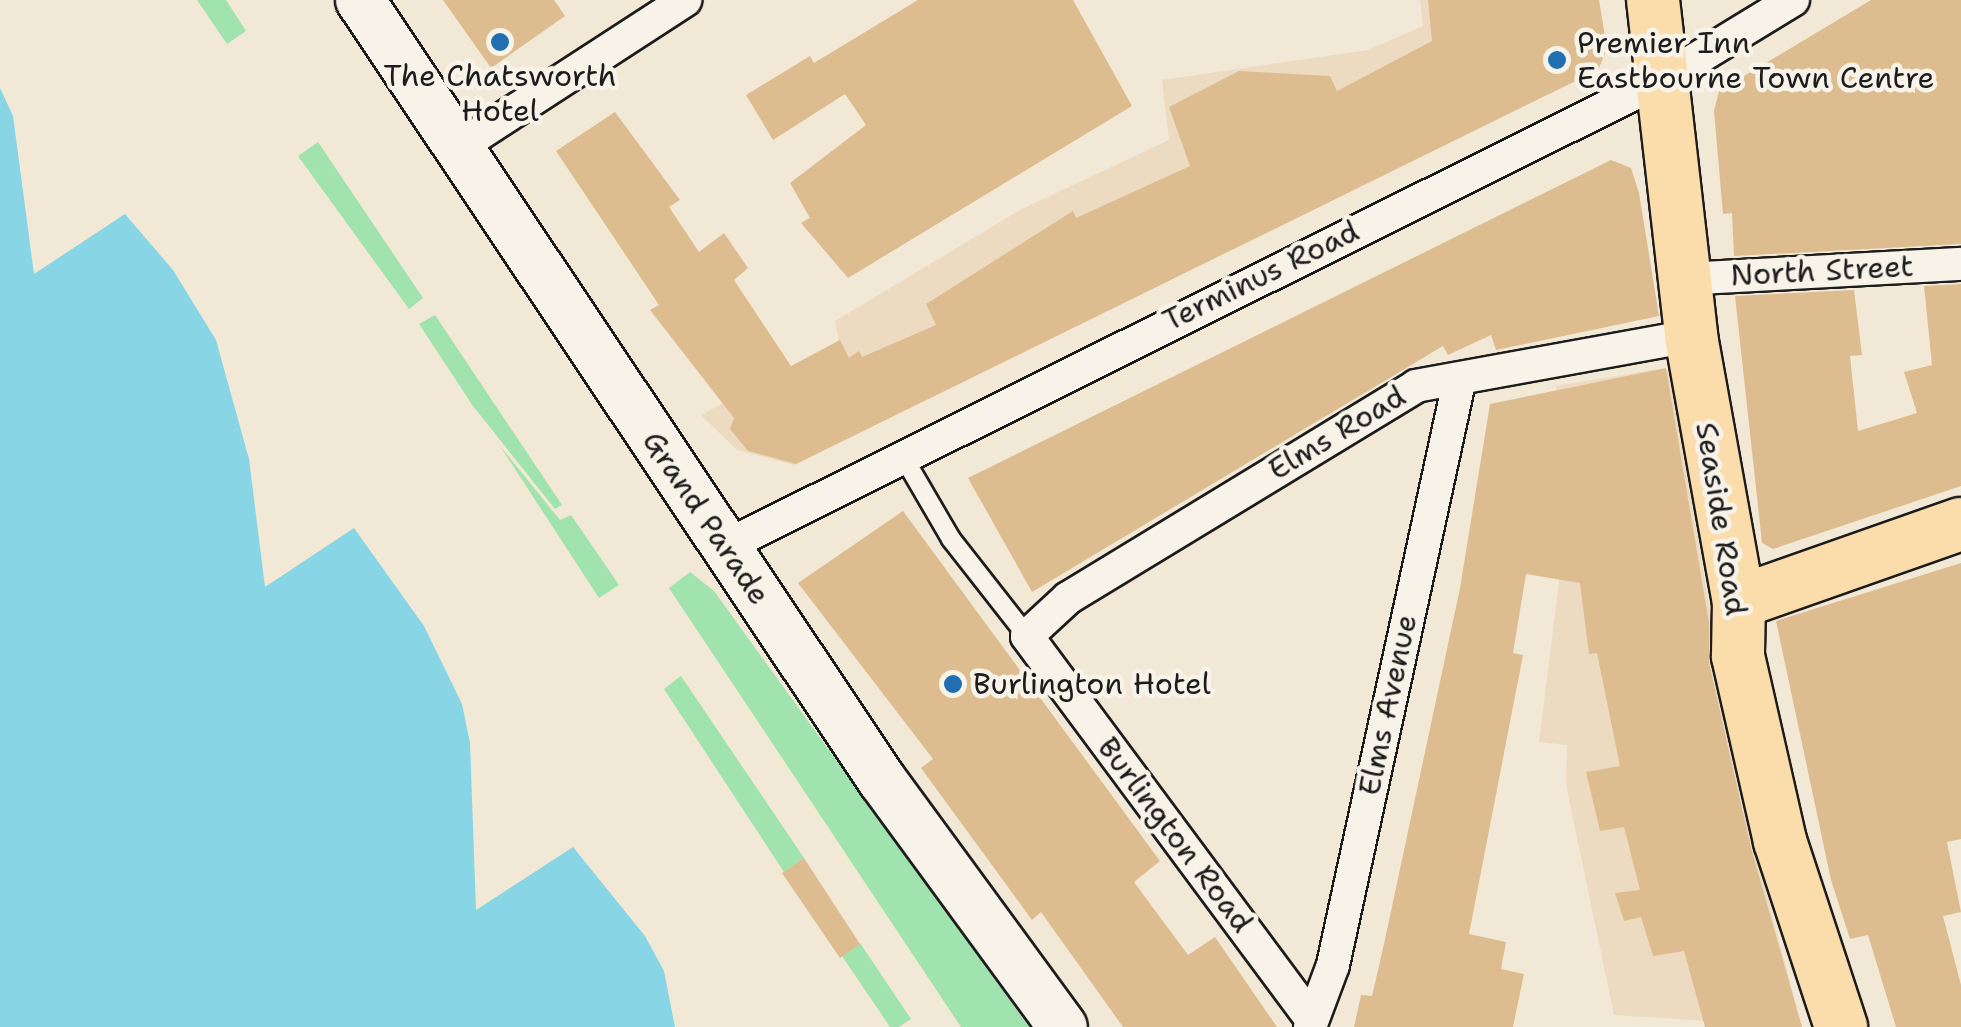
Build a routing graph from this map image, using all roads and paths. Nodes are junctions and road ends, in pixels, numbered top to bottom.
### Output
1 (360, 0) edge
2 (685, 0) edge
3 (1654, 0) edge
4 (1793, 0) edge
5 (1665, 78) junction
6 (460, 147) junction
7 (1961, 264) edge
8 (1683, 279) junction
9 (1691, 336) junction
10 (1459, 382) junction
11 (901, 453) junction
12 (1961, 524) edge
13 (726, 546) junction
14 (1739, 602) junction
15 (1027, 636) junction
16 (1311, 1023) edge
17 (1063, 1027) edge
18 (1841, 1027) edge

1 - 6 main road, Grand Parade
2 - 6 street
3 - 5 main road, Seaside Road
4 - 5 street, Terminus Road
5 - 8 main road, Seaside Road
5 - 11 street, Terminus Road
6 - 13 main road, Grand Parade
7 - 8 street, North Street
8 - 9 main road, Seaside Road
9 - 10 street, Elms Road
9 - 14 main road, Seaside Road
10 - 15 street, Elms Road
10 - 16 street, Elms Avenue
11 - 13 street, Terminus Road
11 - 15 lane, Burlington Road
12 - 14 main road
13 - 17 main road, Grand Parade
14 - 18 main road, Seaside Road
15 - 16 street, Burlington Road

